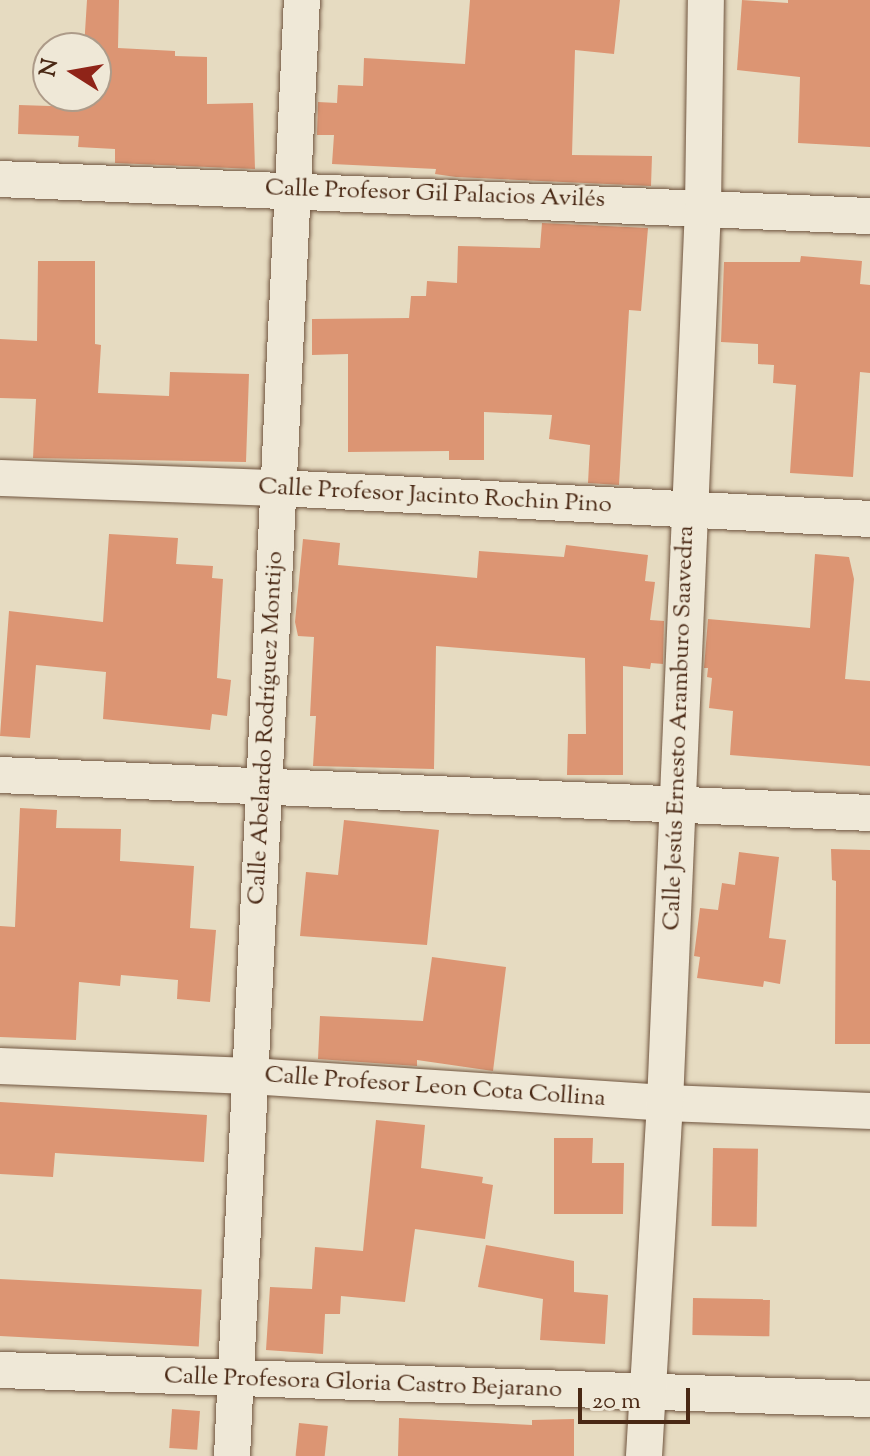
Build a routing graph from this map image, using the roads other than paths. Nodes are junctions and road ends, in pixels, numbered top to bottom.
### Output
1 (302, 0) edge
2 (706, 0) edge
3 (0, 179) edge
4 (293, 189) junction
5 (703, 207) junction
6 (870, 216) edge
7 (0, 478) edge
8 (279, 488) junction
9 (688, 511) junction
10 (870, 519) edge
11 (0, 775) edge
12 (264, 785) junction
13 (676, 805) junction
14 (870, 813) edge
15 (0, 1066) edge
16 (250, 1076) junction
17 (665, 1103) junction
18 (870, 1111) edge
19 (0, 1370) edge
20 (235, 1380) junction
21 (647, 1394) junction
22 (870, 1399) edge
23 (232, 1456) edge
24 (644, 1456) edge

1 - 4 street, Calle Abelardo Rodríguez Montijo
2 - 5 street, Calle Jesús Ernesto Aramburo Saavedra
3 - 4 street, Calle Profesor Gil Palacios Avilés
4 - 5 street, Calle Profesor Gil Palacios Avilés
4 - 8 street, Calle Abelardo Rodríguez Montijo
5 - 6 street, Calle Profesor Gil Palacios Avilés
5 - 9 street, Calle Jesús Ernesto Aramburo Saavedra
7 - 8 street, Calle Profesor Jacinto Rochin Pino
8 - 9 street, Calle Profesor Jacinto Rochin Pino
8 - 12 street, Calle Abelardo Rodríguez Montijo
9 - 10 street, Calle Profesor Jacinto Rochin Pino
9 - 13 street, Calle Jesús Ernesto Aramburo Saavedra
11 - 12 street
12 - 13 street
12 - 16 street, Calle Abelardo Rodríguez Montijo
13 - 14 street
13 - 17 street, Calle Jesús Ernesto Aramburo Saavedra
15 - 16 street, Calle Profesor Leon Cota Collina
16 - 17 street, Calle Profesor Leon Cota Collina
16 - 20 street, Calle Abelardo Rodríguez Montijo
17 - 18 street, Calle Profesor Leon Cota Collina
17 - 21 street, Calle Jesús Ernesto Aramburo Saavedra
19 - 20 street, Calle Profesora Gloria Castro Bejarano
20 - 21 street, Calle Profesora Gloria Castro Bejarano
20 - 23 street, Calle Abelardo Rodríguez Montijo
21 - 22 street, Calle Profesora Gloria Castro Bejarano
21 - 24 street, Calle Jesús Ernesto Aramburo Saavedra

